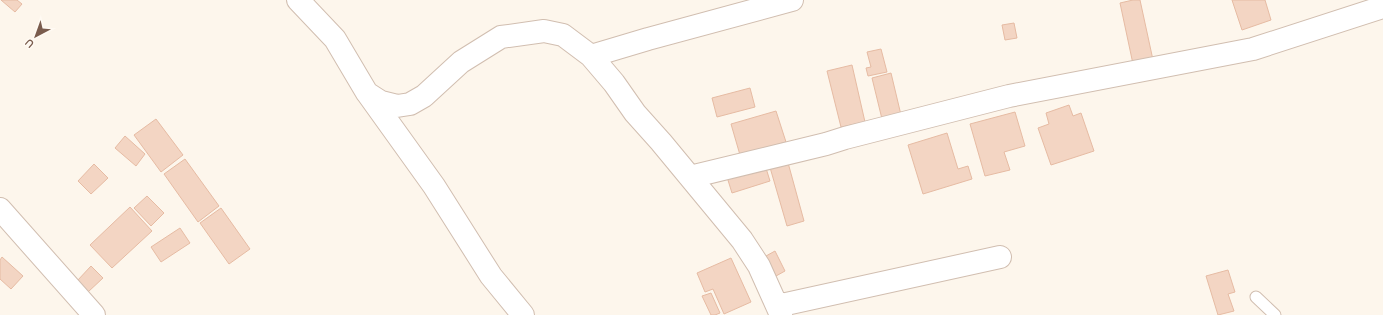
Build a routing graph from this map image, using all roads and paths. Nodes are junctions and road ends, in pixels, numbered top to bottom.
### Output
1 (298, 0) edge
2 (792, 0) edge
3 (1383, 7) edge
4 (591, 56) junction
5 (367, 93) junction
6 (690, 177) junction
7 (0, 209) edge
8 (1000, 257) dead end
9 (1256, 297) dead end
10 (779, 311) edge
11 (94, 315) edge
12 (523, 315) edge
13 (1275, 315) edge

1 - 5 street
2 - 4 street
3 - 6 street
4 - 5 street
4 - 6 street
5 - 12 street
6 - 10 street
7 - 11 street
8 - 10 street
9 - 13 lane

